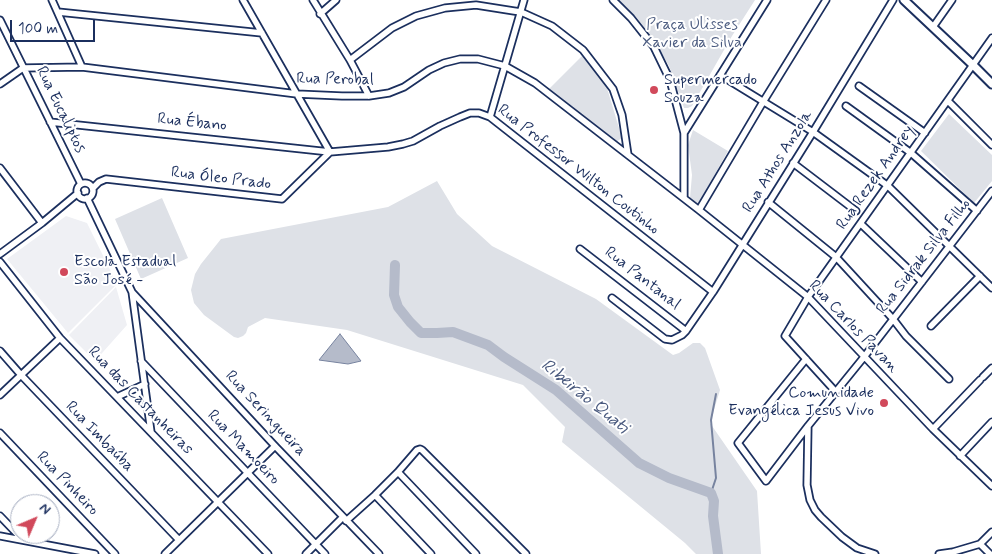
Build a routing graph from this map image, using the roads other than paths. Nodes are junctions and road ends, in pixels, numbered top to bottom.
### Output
1 (52, 0) edge
2 (243, 0) edge
3 (313, 0) edge
4 (336, 0) edge
5 (524, 0) edge
6 (613, 0) edge
7 (767, 0) edge
8 (826, 0) edge
9 (893, 0) edge
10 (904, 0) edge
11 (952, 0) edge
12 (58, 12) junction
13 (521, 12) junction
14 (320, 14) junction
15 (0, 20) edge
16 (933, 27) junction
17 (262, 33) junction
18 (992, 38) edge
19 (350, 60) junction
20 (973, 65) junction
21 (505, 66) junction
22 (82, 67) junction
23 (24, 68) junction
24 (720, 75) junction
25 (0, 84) edge
26 (992, 84) edge
27 (858, 86) dead end
28 (297, 94) junction
29 (369, 96) junction
30 (948, 101) junction
31 (763, 102) junction
32 (846, 106) dead end
33 (490, 117) junction
34 (50, 122) junction
35 (813, 132) junction
36 (684, 133) junction
37 (925, 133) junction
38 (992, 145) edge
39 (330, 152) junction
40 (911, 154) junction
41 (628, 155) junction
42 (793, 163) junction
43 (0, 168) edge
44 (81, 184) junction
45 (888, 186) junction
46 (93, 188) junction
47 (992, 191) edge
48 (78, 194) junction
49 (87, 198) junction
50 (684, 198) junction
51 (768, 202) junction
52 (699, 210) junction
53 (856, 210) dead end
54 (977, 211) junction
55 (42, 223) junction
56 (861, 224) junction
57 (742, 245) junction
58 (950, 246) junction
59 (580, 249) dead end
60 (0, 254) edge
61 (836, 257) junction
62 (0, 262) edge
63 (980, 276) junction
64 (922, 282) junction
65 (992, 288) edge
66 (132, 292) junction
67 (713, 292) junction
68 (612, 298) dead end
69 (808, 298) junction
70 (893, 319) junction
71 (931, 326) dead end
72 (684, 333) junction
73 (60, 338) junction
74 (0, 351) edge
75 (864, 357) junction
76 (806, 359) junction
77 (141, 361) junction
78 (992, 368) edge
79 (21, 375) junction
80 (949, 379) dead end
81 (145, 384) junction
82 (835, 391) junction
83 (0, 395) edge
84 (117, 396) junction
85 (992, 422) edge
86 (808, 426) junction
87 (933, 429) junction
88 (151, 432) junction
89 (0, 434) edge
90 (275, 446) junction
91 (960, 456) junction
92 (398, 472) junction
93 (248, 473) junction
94 (992, 486) edge
95 (375, 495) junction
96 (218, 502) junction
97 (0, 516) edge
98 (345, 519) junction
99 (10, 527) edge
100 (992, 532) edge
101 (179, 540) junction
102 (40, 544) edge
103 (316, 544) junction
104 (980, 544) junction
105 (95, 554) edge
106 (115, 554) edge
107 (165, 554) edge
108 (268, 554) edge
109 (306, 554) edge
110 (325, 554) edge
111 (379, 554) edge
112 (431, 554) edge
113 (476, 554) edge
114 (526, 554) edge
115 (875, 554) edge
116 (939, 554) edge
117 (990, 554) edge

1 - 12 street
2 - 17 street
3 - 14 street
4 - 14 street
5 - 13 street
6 - 36 street
7 - 24 street
8 - 31 street
9 - 35 street, Rua Athos Anzola
10 - 16 street
11 - 16 street
12 - 17 street
12 - 22 street
13 - 19 street
13 - 21 street
13 - 41 street
14 - 19 street
15 - 23 street, Rua Eucaliptos
16 - 20 street
17 - 28 street
18 - 20 street, Rua Rezek Andrey
19 - 29 street
20 - 26 street
20 - 30 street, Rua Rezek Andrey
21 - 29 street, Rua Perobal
21 - 33 street
21 - 41 street, Rua Perobal
22 - 23 street, Rua Perobal
22 - 28 street, Rua Perobal
23 - 25 street
23 - 34 street, Rua Eucaliptos
24 - 31 street
24 - 36 street
27 - 37 street
28 - 29 street, Rua Perobal
28 - 39 street
30 - 37 street, Rua Rezek Andrey
30 - 38 street
31 - 35 street
31 - 52 street
32 - 40 street
33 - 39 street, Rua Professor Wilton Coutinho
33 - 67 street, Rua Professor Wilton Coutinho
34 - 39 street, Rua Ébano
34 - 44 street, Rua Eucaliptos
35 - 42 street, Rua Athos Anzola
35 - 45 street
36 - 50 street
37 - 40 street, Rua Rezek Andrey
39 - 46 street, Rua Óleo Prado
40 - 45 street, Rua Rezek Andrey
40 - 54 street
41 - 50 street, Rua Perobal
42 - 51 street, Rua Athos Anzola
42 - 53 street
43 - 55 street
44 - 46 street
44 - 48 street
45 - 56 street, Rua Rezek Andrey
45 - 58 street
46 - 49 street
47 - 54 street, Rua Sidrak Silva Filho
48 - 49 street
48 - 55 street
49 - 66 street
50 - 52 street, Rua Carlos Pavan
51 - 57 street, Rua Athos Anzola
51 - 61 street
52 - 57 street, Rua Carlos Pavan
54 - 58 street, Rua Sidrak Silva Filho
55 - 60 street
56 - 61 street, Rua Rezek Andrey
56 - 64 street
57 - 67 street, Rua Athos Anzola
57 - 69 street, Rua Carlos Pavan
58 - 63 street
58 - 64 street, Rua Sidrak Silva Filho
59 - 72 street, Rua Pantanal
61 - 69 street, Rua Rezek Andrey
61 - 70 street
62 - 73 street, Rua das Castanheiras
63 - 65 street
63 - 71 street
64 - 70 street, Rua Sidrak Silva Filho
66 - 77 street
66 - 90 street, Rua Seringueira
67 - 72 street, Rua Athos Anzola
68 - 72 street
69 - 75 street, Rua Carlos Pavan
69 - 76 street, Rua Rezek Andrey
70 - 75 street, Rua Sidrak Silva Filho
70 - 80 street
73 - 79 street
73 - 84 street, Rua das Castanheiras
74 - 79 street, Rua Imbaúba
75 - 82 street, Rua Sidrak Silva Filho
75 - 87 street, Rua Carlos Pavan
76 - 82 street
76 - 86 street, Rua Sidrak Silva Filho
77 - 81 street
77 - 93 street, Rua Mamoeiro
78 - 87 street
79 - 83 street
79 - 101 street, Rua Imbaúba
81 - 84 street
81 - 88 street
82 - 86 street, Rua Sidrak Silva Filho
84 - 88 street, Rua das Castanheiras
85 - 91 street
86 - 115 street
87 - 91 street, Rua Carlos Pavan
88 - 96 street, Rua das Castanheiras
89 - 106 street, Rua Pinheiro
90 - 93 street
90 - 98 street, Rua Seringueira
91 - 94 street, Rua Carlos Pavan
92 - 95 street
92 - 113 street
92 - 114 street
93 - 96 street
93 - 103 street, Rua Mamoeiro
95 - 98 street
95 - 112 street
96 - 101 street
96 - 108 street, Rua das Castanheiras
97 - 99 street
98 - 103 street
98 - 111 street, Rua Seringueira
100 - 104 street
101 - 107 street
102 - 105 street
103 - 109 street
103 - 110 street, Rua Mamoeiro
104 - 116 street
104 - 117 street

